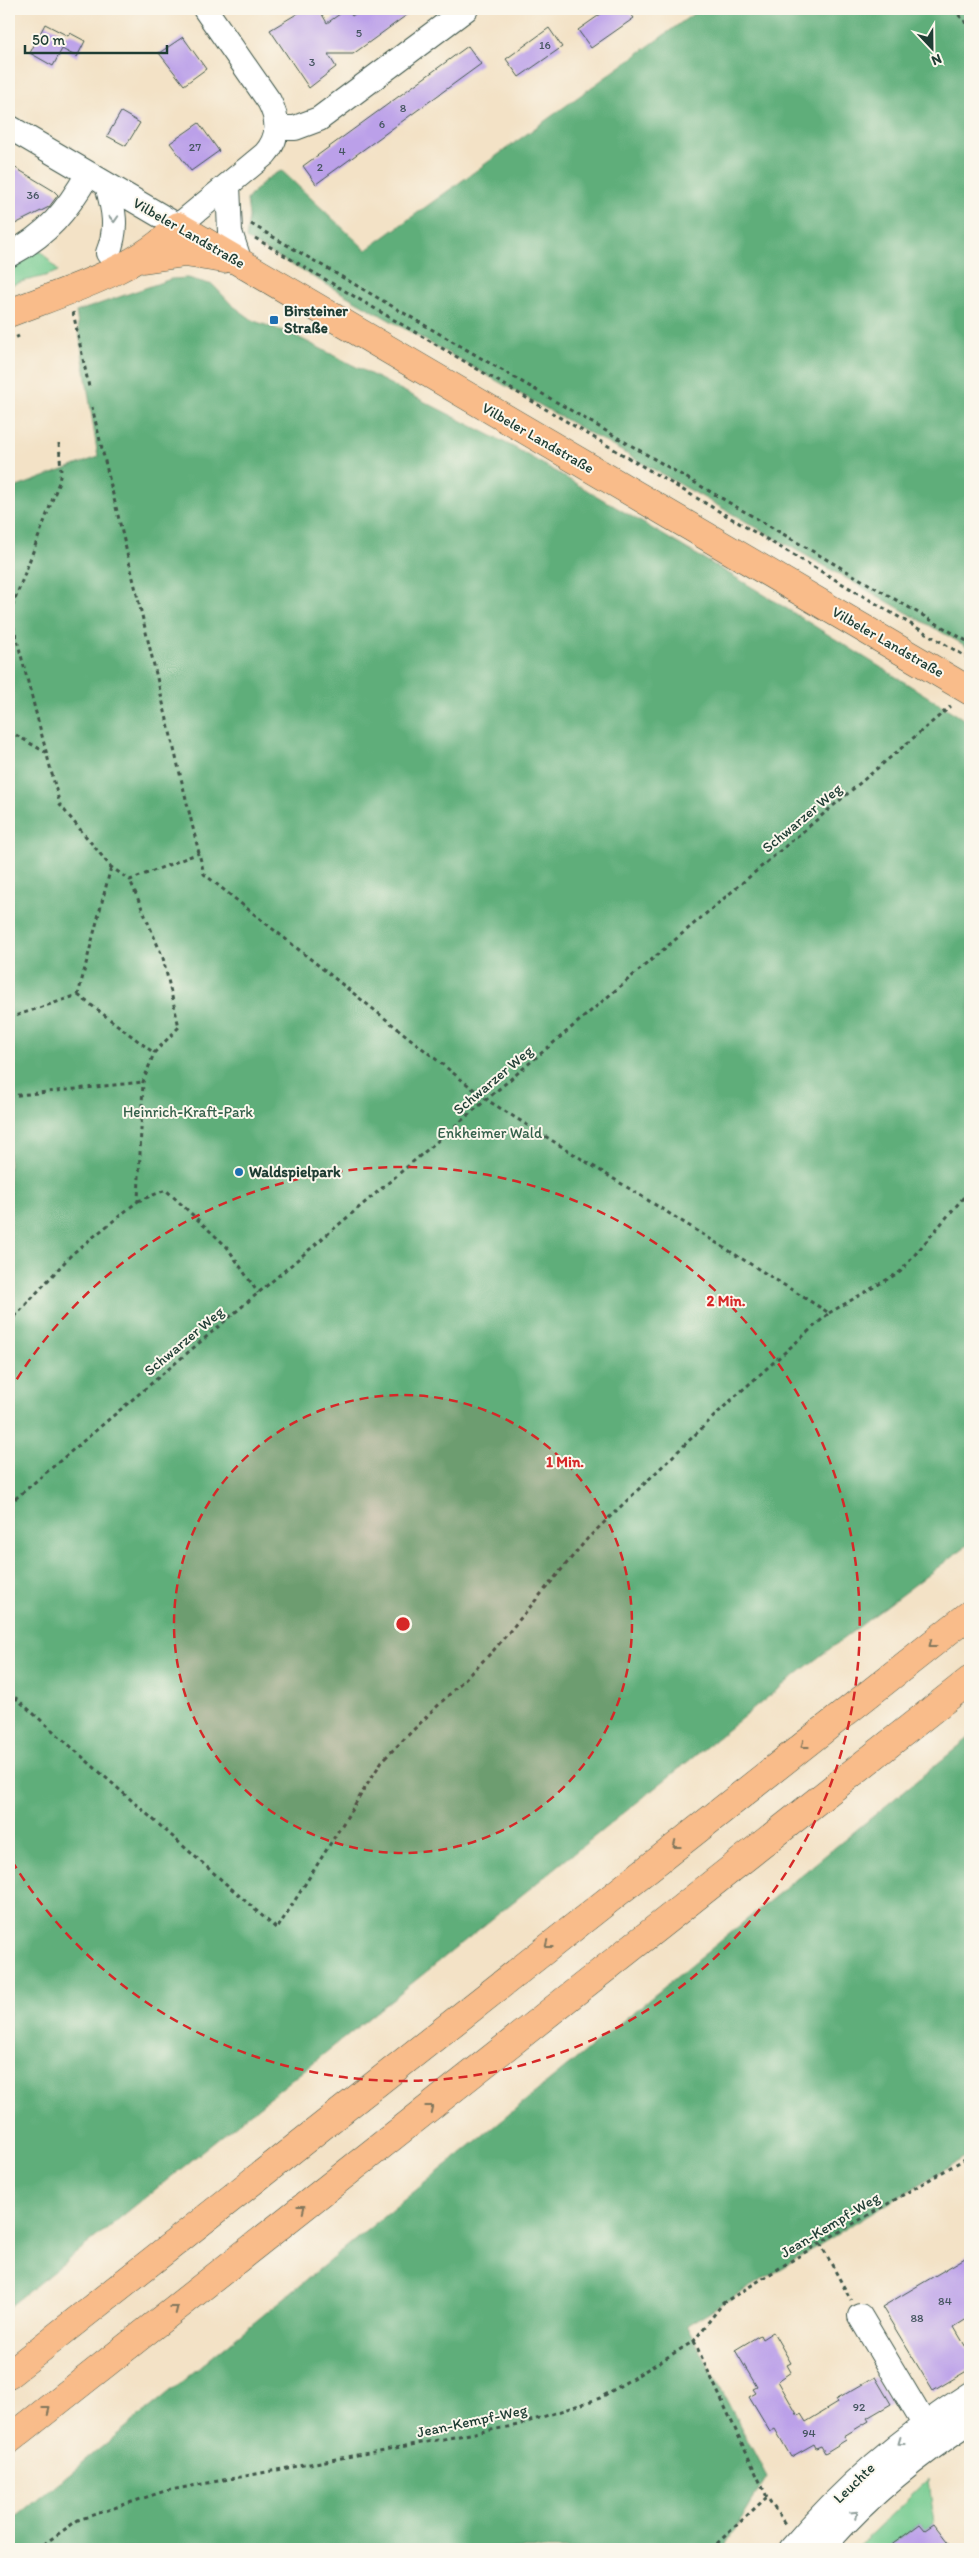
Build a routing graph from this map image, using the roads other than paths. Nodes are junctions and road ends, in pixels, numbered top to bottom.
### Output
1 (205, 9) edge
2 (466, 9) edge
3 (9, 127) edge
4 (277, 128) junction
5 (98, 179) junction
6 (228, 185) junction
7 (178, 226) junction
8 (108, 253) junction
9 (9, 256) edge
10 (134, 261) junction
11 (240, 262) junction
12 (9, 312) edge
13 (967, 689) edge
14 (970, 1614) edge
15 (970, 1680) edge
16 (860, 2316) road end
17 (9, 2374) edge
18 (970, 2394) edge
19 (970, 2422) edge
20 (925, 2425) junction
21 (9, 2440) edge
22 (936, 2445) junction
23 (794, 2545) edge
24 (822, 2549) edge

1 - 4 street
2 - 4 street
3 - 5 street, Vilbeler Landstraße
4 - 6 street
5 - 7 street, Vilbeler Landstraße
5 -> 8 street, Vilbeler Landstraße
5 - 9 street
6 - 7 street
6 - 11 street
7 - 8 main road
7 - 10 main road
7 - 11 main road, Vilbeler Landstraße
8 - 12 main road
10 - 11 main road
10 - 12 main road
11 - 13 main road, Vilbeler Landstraße
14 -> 17 main road
21 -> 15 main road
16 - 20 street
18 - 20 street, Leuchte
19 - 22 street, Leuchte
20 - 22 street
20 -> 23 street, Leuchte
24 -> 22 street, Leuchte

